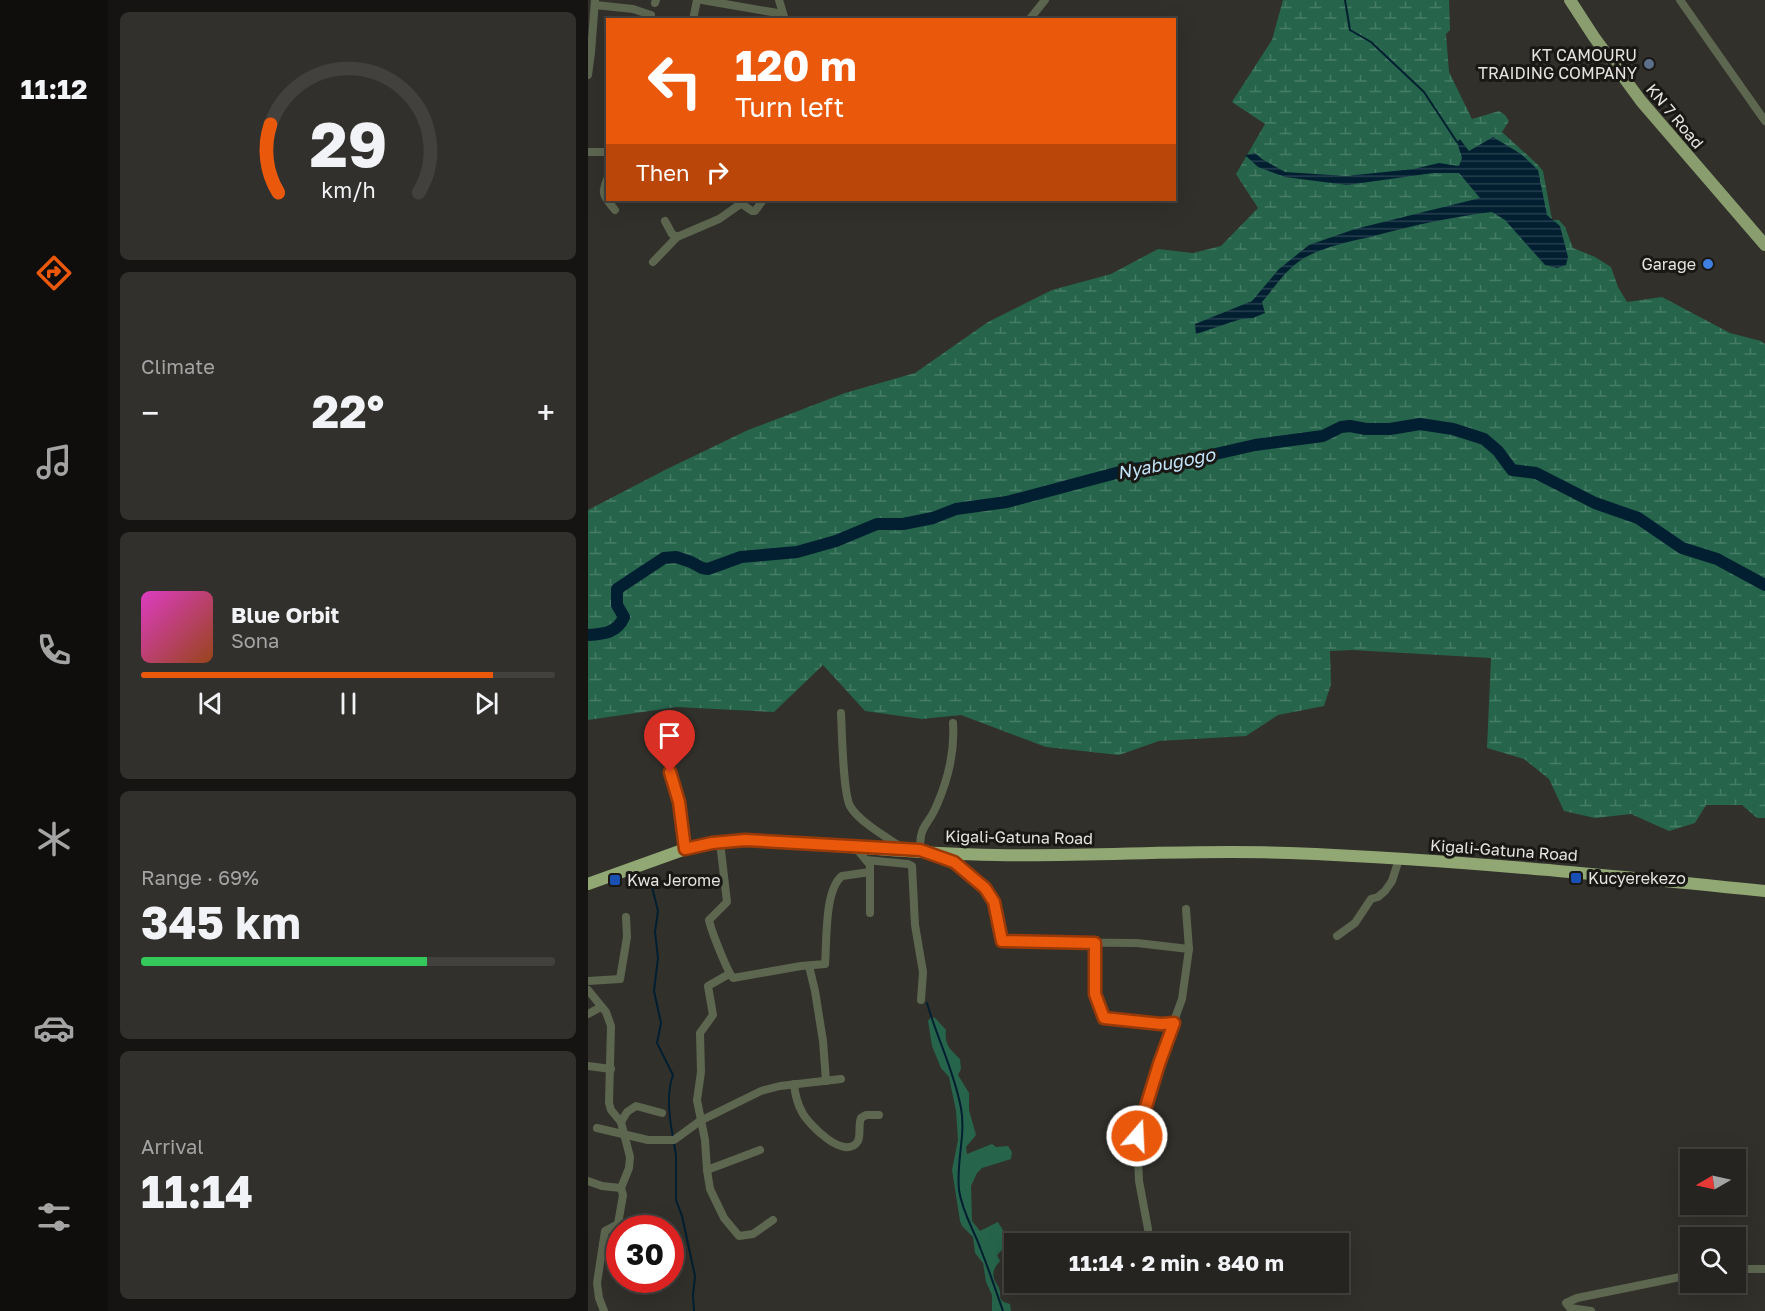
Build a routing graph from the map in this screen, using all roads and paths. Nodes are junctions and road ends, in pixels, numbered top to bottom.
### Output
1 (697, 0) edge
2 (702, 0) edge
3 (779, 0) edge
4 (1045, 0) edge
5 (1570, 0) edge
6 (1680, 0) edge
7 (595, 2) edge
8 (651, 15) dead end
9 (784, 17) edge
10 (693, 18) edge
11 (1031, 18) edge
12 (588, 75) edge
13 (1765, 121) edge
14 (588, 152) edge
15 (606, 152) edge
16 (606, 181) edge
17 (606, 198) edge
18 (608, 201) edge
19 (762, 201) edge
20 (739, 202) edge
21 (615, 210) dead end
22 (665, 221) dead end
23 (677, 237) junction
24 (1765, 246) edge
25 (653, 262) dead end
26 (841, 713) dead end
27 (953, 723) dead end
28 (669, 735) dead end
29 (720, 842) junction
30 (854, 846) junction
31 (685, 849) junction
32 (905, 850) junction
33 (920, 850) junction
34 (1313, 854) junction
35 (1399, 859) junction
36 (866, 860) junction
37 (870, 872) junction
38 (588, 884) edge
39 (1765, 885) edge
40 (1765, 891) edge
41 (1186, 909) dead end
42 (870, 913) dead end
43 (626, 917) dead end
44 (1337, 936) dead end
45 (1095, 943) junction
46 (1189, 949) junction
47 (809, 966) junction
48 (729, 974) junction
49 (588, 981) edge
50 (588, 990) edge
51 (921, 1000) dead end
52 (601, 1007) junction
53 (588, 1014) edge
54 (1174, 1023) junction
55 (588, 1066) edge
56 (611, 1069) junction
57 (841, 1079) dead end
58 (826, 1081) junction
59 (794, 1084) junction
60 (662, 1113) dead end
61 (879, 1115) dead end
62 (700, 1121) junction
63 (621, 1122) junction
64 (597, 1128) dead end
65 (625, 1134) junction
66 (760, 1150) dead end
67 (707, 1170) junction
68 (588, 1181) edge
69 (621, 1188) junction
70 (773, 1220) dead end
71 (1148, 1229) dead end
72 (603, 1244) junction
73 (606, 1244) edge
74 (1746, 1269) edge
75 (1765, 1269) edge
76 (1680, 1277) edge
77 (604, 1311) edge
78 (1591, 1311) edge

1 - 10 street
2 - 9 street
3 - 9 street
4 - 11 street
5 - 24 main road, KN 7 Road
6 - 13 street
7 - 8 street
7 - 12 street
14 - 15 street
16 - 17 street
18 - 21 street
19 - 20 street
20 - 23 street
22 - 23 street
23 - 25 street
26 - 32 street
27 - 33 street
28 - 31 street
29 - 30 highway, Kigali-Gatuna Road
29 - 31 highway, Kigali-Gatuna Road
29 - 48 street
30 - 32 highway, Kigali-Gatuna Road
30 - 36 street
31 - 38 highway, Kigali-Gatuna Road
32 - 33 highway, Kigali-Gatuna Road
33 - 34 highway, Kigali-Gatuna Road
33 - 45 street
34 - 35 highway, Kigali-Gatuna Road
34 - 39 highway, Kigali-Gatuna Road
35 - 40 highway, Kigali-Gatuna Road
35 - 44 street
36 - 37 street
36 - 51 street
37 - 42 street
37 - 47 street
41 - 46 street
43 - 49 street
45 - 46 street
45 - 54 street
46 - 54 street
47 - 48 street
47 - 58 street
48 - 62 street
50 - 52 street
52 - 53 street
52 - 56 street
54 - 71 street
55 - 56 street
56 - 63 street
57 - 58 street
58 - 59 street
59 - 61 street
59 - 62 street
60 - 63 street
62 - 65 street
62 - 67 street
63 - 65 street
64 - 65 street
65 - 69 street
66 - 67 street
67 - 70 street
68 - 69 street
69 - 72 street
72 - 73 street
72 - 77 street
74 - 75 street
76 - 78 street

